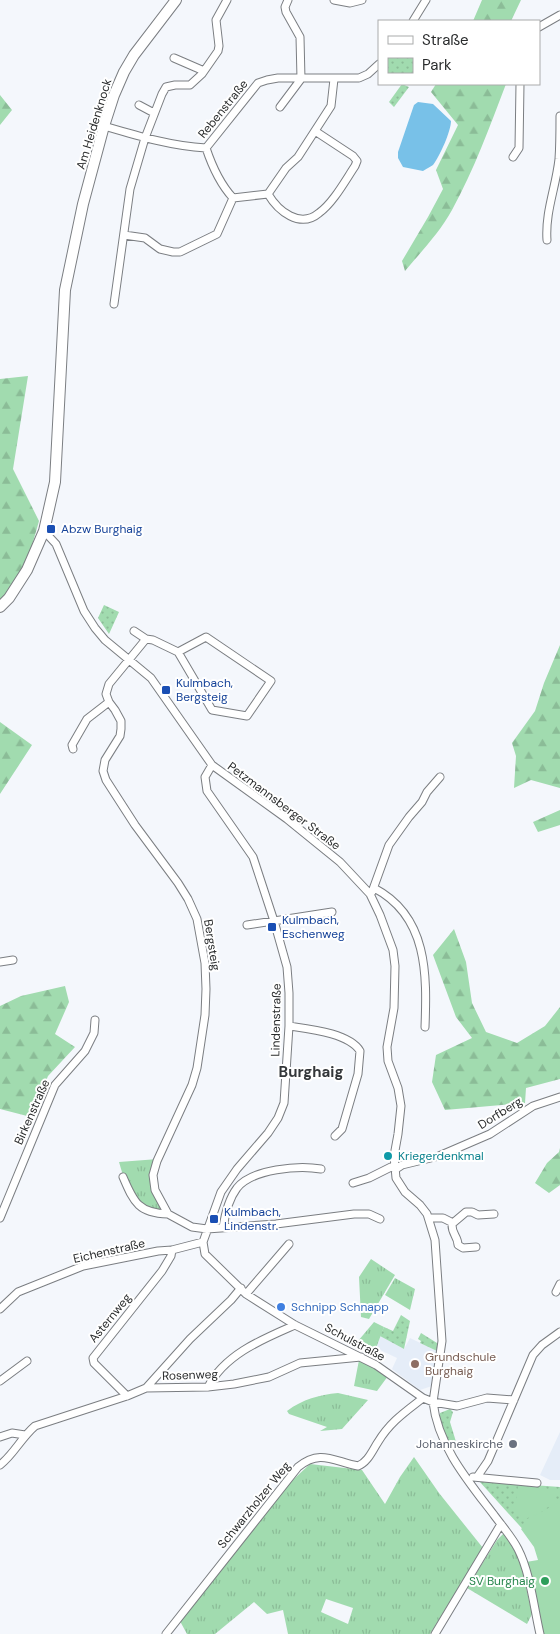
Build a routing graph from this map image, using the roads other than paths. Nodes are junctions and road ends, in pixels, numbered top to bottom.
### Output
1 (176, 0) edge
2 (227, 0) edge
3 (288, 0) edge
4 (334, 0) edge
5 (362, 0) edge
6 (426, 0) edge
7 (560, 15) edge
8 (414, 20) edge
9 (540, 26) edge
10 (174, 58) dead end
11 (378, 65) edge
12 (204, 71) junction
13 (334, 78) junction
14 (301, 79) junction
15 (520, 85) edge
16 (139, 105) dead end
17 (280, 107) dead end
18 (154, 112) junction
19 (560, 116) edge
20 (104, 126) junction
21 (315, 132) junction
22 (145, 138) junction
23 (206, 148) junction
24 (513, 157) dead end
25 (268, 194) junction
26 (233, 198) junction
27 (124, 235) junction
28 (547, 240) dead end
29 (114, 304) dead end
30 (44, 531) junction
31 (0, 607) edge
32 (134, 631) dead end
33 (146, 639) junction
34 (178, 652) junction
35 (130, 659) junction
36 (109, 702) junction
37 (73, 749) dead end
38 (212, 765) junction
39 (440, 777) dead end
40 (372, 891) junction
41 (332, 912) dead end
42 (274, 921) junction
43 (247, 925) dead end
44 (13, 960) dead end
45 (0, 962) edge
46 (95, 1020) dead end
47 (289, 1026) junction
48 (425, 1028) dead end
49 (96, 1042) dead end
50 (85, 1051) junction
51 (560, 1097) edge
52 (335, 1136) dead end
53 (396, 1168) junction
54 (321, 1169) dead end
55 (123, 1177) dead end
56 (353, 1183) dead end
57 (168, 1214) junction
58 (494, 1214) dead end
59 (0, 1218) edge
60 (429, 1218) junction
61 (380, 1219) dead end
62 (452, 1223) junction
63 (223, 1228) junction
64 (207, 1230) junction
65 (203, 1242) junction
66 (288, 1244) dead end
67 (476, 1247) dead end
68 (172, 1250) junction
69 (560, 1284) edge
70 (243, 1291) junction
71 (556, 1292) dead end
72 (0, 1309) edge
73 (295, 1325) junction
74 (560, 1332) edge
75 (361, 1357) junction
76 (27, 1361) dead end
77 (0, 1381) edge
78 (208, 1387) junction
79 (146, 1388) junction
80 (127, 1396) junction
81 (423, 1398) junction
82 (514, 1400) junction
83 (434, 1402) junction
84 (25, 1435) junction
85 (0, 1437) edge
86 (0, 1465) edge
87 (465, 1477) junction
88 (477, 1477) junction
89 (537, 1482) dead end
90 (501, 1524) junction
91 (166, 1634) edge
92 (435, 1634) edge
93 (540, 1634) edge

1 - 20 street, Am Heidenknock
2 - 12 street
3 - 14 street
4 - 5 street
6 - 8 street
7 - 9 street
10 - 12 street
11 - 13 street, Rebenstraße
12 - 18 street
13 - 14 street, Rebenstraße
13 - 21 street
14 - 17 street
14 - 23 street, Rebenstraße
15 - 24 street
16 - 18 street
18 - 22 street
19 - 28 street
20 - 22 street, Rebenstraße
20 - 30 street, Am Heidenknock
21 - 25 street
21 - 25 street
22 - 23 street, Rebenstraße
22 - 27 street
23 - 26 street
25 - 26 street
26 - 27 street
27 - 29 street
30 - 31 street, Am Heidenknock
30 - 35 street, Petzmannsberger Straße
32 - 33 street
33 - 34 street
33 - 35 street
34 - 34 street
35 - 36 street
35 - 38 street, Petzmannsberger Straße
36 - 37 street
36 - 57 street, Bergsteig
38 - 40 street, Petzmannsberger Straße
38 - 42 street, Lindenstraße
39 - 40 street
40 - 48 street
40 - 53 street, Petzmannsberger Straße
41 - 42 street
42 - 43 street
42 - 47 street, Lindenstraße
44 - 45 street
46 - 50 street, Birkenstraße
47 - 52 street
47 - 64 street, Lindenstraße
49 - 50 street, Birkenstraße
50 - 59 street, Birkenstraße
51 - 53 street, Dorfberg
53 - 56 street, Dorfberg
53 - 60 street
54 - 63 street
55 - 57 street
57 - 64 street
58 - 62 street
60 - 62 street
60 - 83 street
61 - 63 street
62 - 67 street
63 - 64 street
64 - 65 street, Lindenstraße
65 - 68 street, Eichenstraße
65 - 70 street, Schulstraße
66 - 70 street
68 - 72 street, Eichenstraße
68 - 80 street, Asternweg
69 - 71 street
70 - 73 street, Schulstraße
70 - 79 street
73 - 75 street, Schulstraße
73 - 78 street
74 - 82 street
75 - 78 street, Rosenweg
75 - 81 street, Schulstraße
76 - 77 street
78 - 79 street, Rosenweg
79 - 80 street, Rosenweg
80 - 84 street, Rosenweg
81 - 83 street, Schulstraße
81 - 91 street, Schwarzholzer Weg
82 - 83 street, Schulstraße
82 - 88 street
83 - 87 street
84 - 85 street, Rosenweg
84 - 86 street, Rosenweg
87 - 88 street
87 - 90 street
88 - 89 street
90 - 92 street
90 - 93 street

